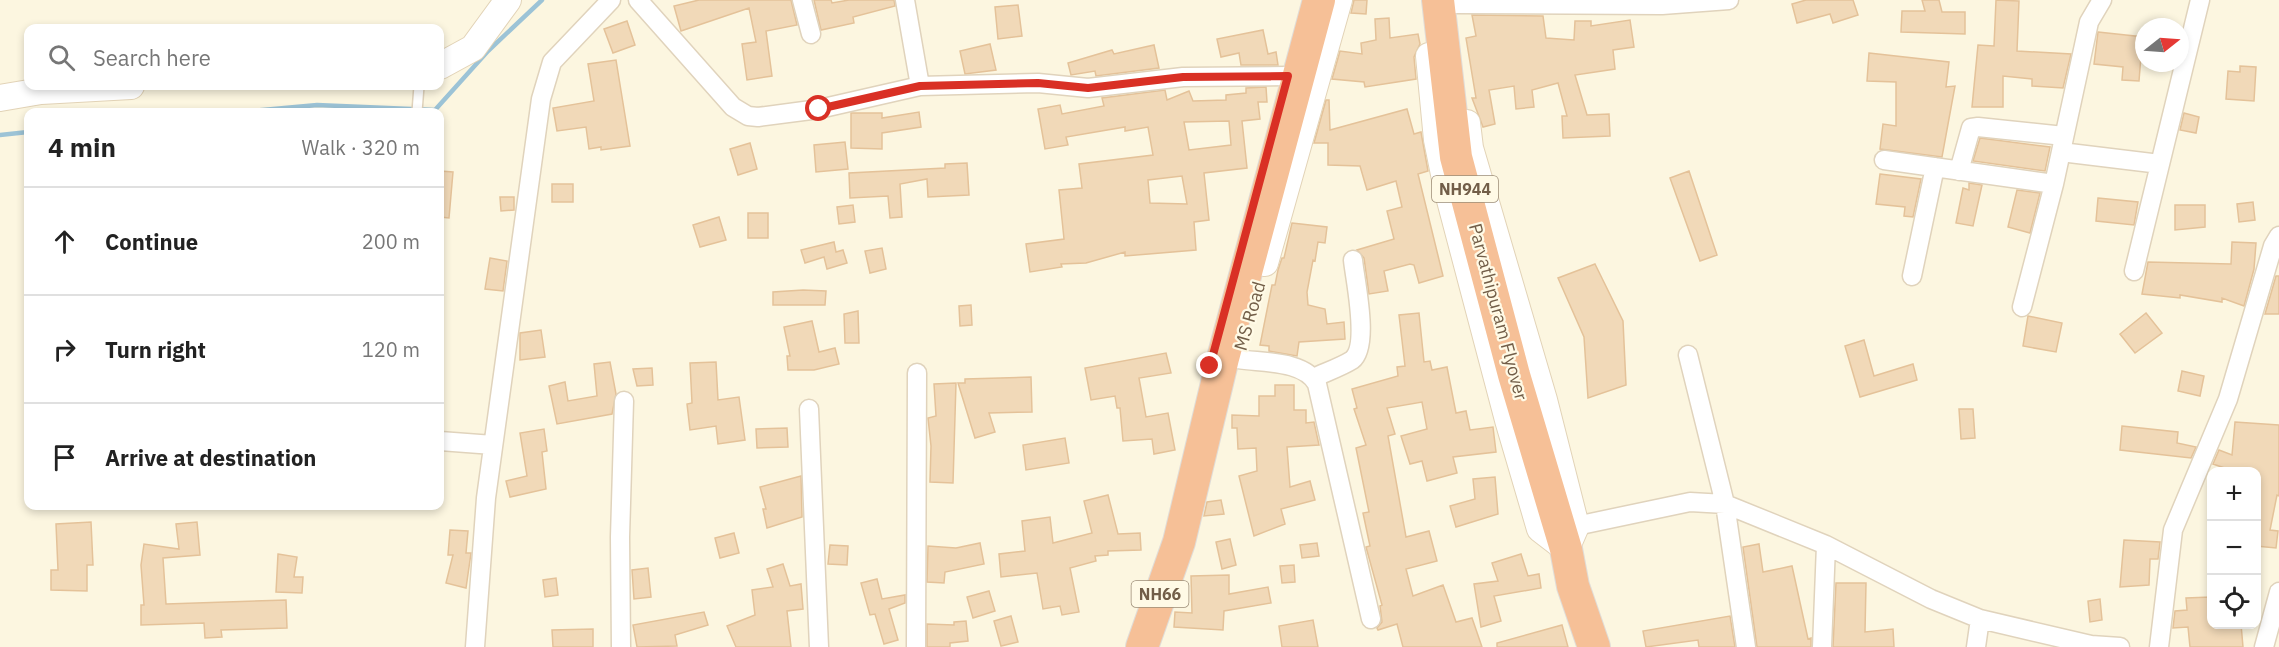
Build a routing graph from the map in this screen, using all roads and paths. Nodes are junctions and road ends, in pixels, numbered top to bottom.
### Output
1 (508, 0) edge
2 (611, 0) edge
3 (638, 0) edge
4 (802, 0) edge
5 (905, 0) edge
6 (1310, 0) edge
7 (1319, 0) edge
8 (1339, 0) edge
9 (1424, 0) edge
10 (1729, 0) edge
11 (2102, 0) edge
12 (2200, 0) edge
13 (1448, 1) edge
14 (1558, 2) edge
15 (1662, 3) edge
16 (811, 34) dead end
17 (444, 64) edge
18 (1288, 76) junction
19 (920, 86) junction
20 (59, 90) edge
21 (418, 90) edge
22 (0, 98) edge
23 (417, 108) edge
24 (2062, 144) junction
25 (1884, 160) dead end
26 (2160, 164) junction
27 (1935, 167) junction
28 (1959, 171) junction
29 (2054, 184) junction
30 (2279, 236) edge
31 (1353, 260) dead end
32 (2134, 271) dead end
33 (1912, 276) dead end
34 (2022, 307) dead end
35 (1688, 355) dead end
36 (1238, 359) junction
37 (917, 372) dead end
38 (1313, 378) junction
39 (624, 401) dead end
40 (809, 409) dead end
41 (444, 441) edge
42 (494, 445) junction
43 (1725, 504) junction
44 (1571, 537) junction
45 (1826, 545) junction
46 (2279, 592) edge
47 (1371, 619) dead end
48 (1980, 619) junction
49 (1145, 637) edge
50 (475, 647) edge
51 (621, 647) edge
52 (819, 647) edge
53 (916, 647) edge
54 (1594, 647) edge
55 (1610, 647) edge
56 (1746, 647) edge
57 (1822, 647) edge
58 (1976, 647) edge
59 (2120, 647) edge
60 (2159, 647) edge
61 (2264, 647) edge

1 - 17 street
2 - 42 street
3 - 19 street
4 - 16 street
5 - 19 street
6 - 18 street
7 - 49 highway, NH66
8 - 36 street, MS Road
9 - 44 street
10 - 15 street
11 - 24 street
12 - 26 street
13 - 14 street
13 - 44 street
13 - 44 highway, Parvathipuram Flyover / NH944
14 - 15 street
18 - 19 street
18 - 49 street
20 - 22 street
21 - 23 lane
24 - 26 street
24 - 28 street
24 - 29 street
25 - 27 street
26 - 32 street
27 - 28 street
27 - 33 street
28 - 29 street
29 - 34 street
30 - 60 street
31 - 38 street
35 - 43 street
36 - 38 street
36 - 49 street, MS Road
37 - 53 street
38 - 47 street
39 - 51 street
40 - 52 street
41 - 42 street
42 - 50 street
43 - 44 street
43 - 45 street
43 - 56 street
44 - 54 highway, NH944
44 - 55 highway, NH944
45 - 48 street
45 - 57 street
46 - 61 street
48 - 58 street
48 - 59 street

